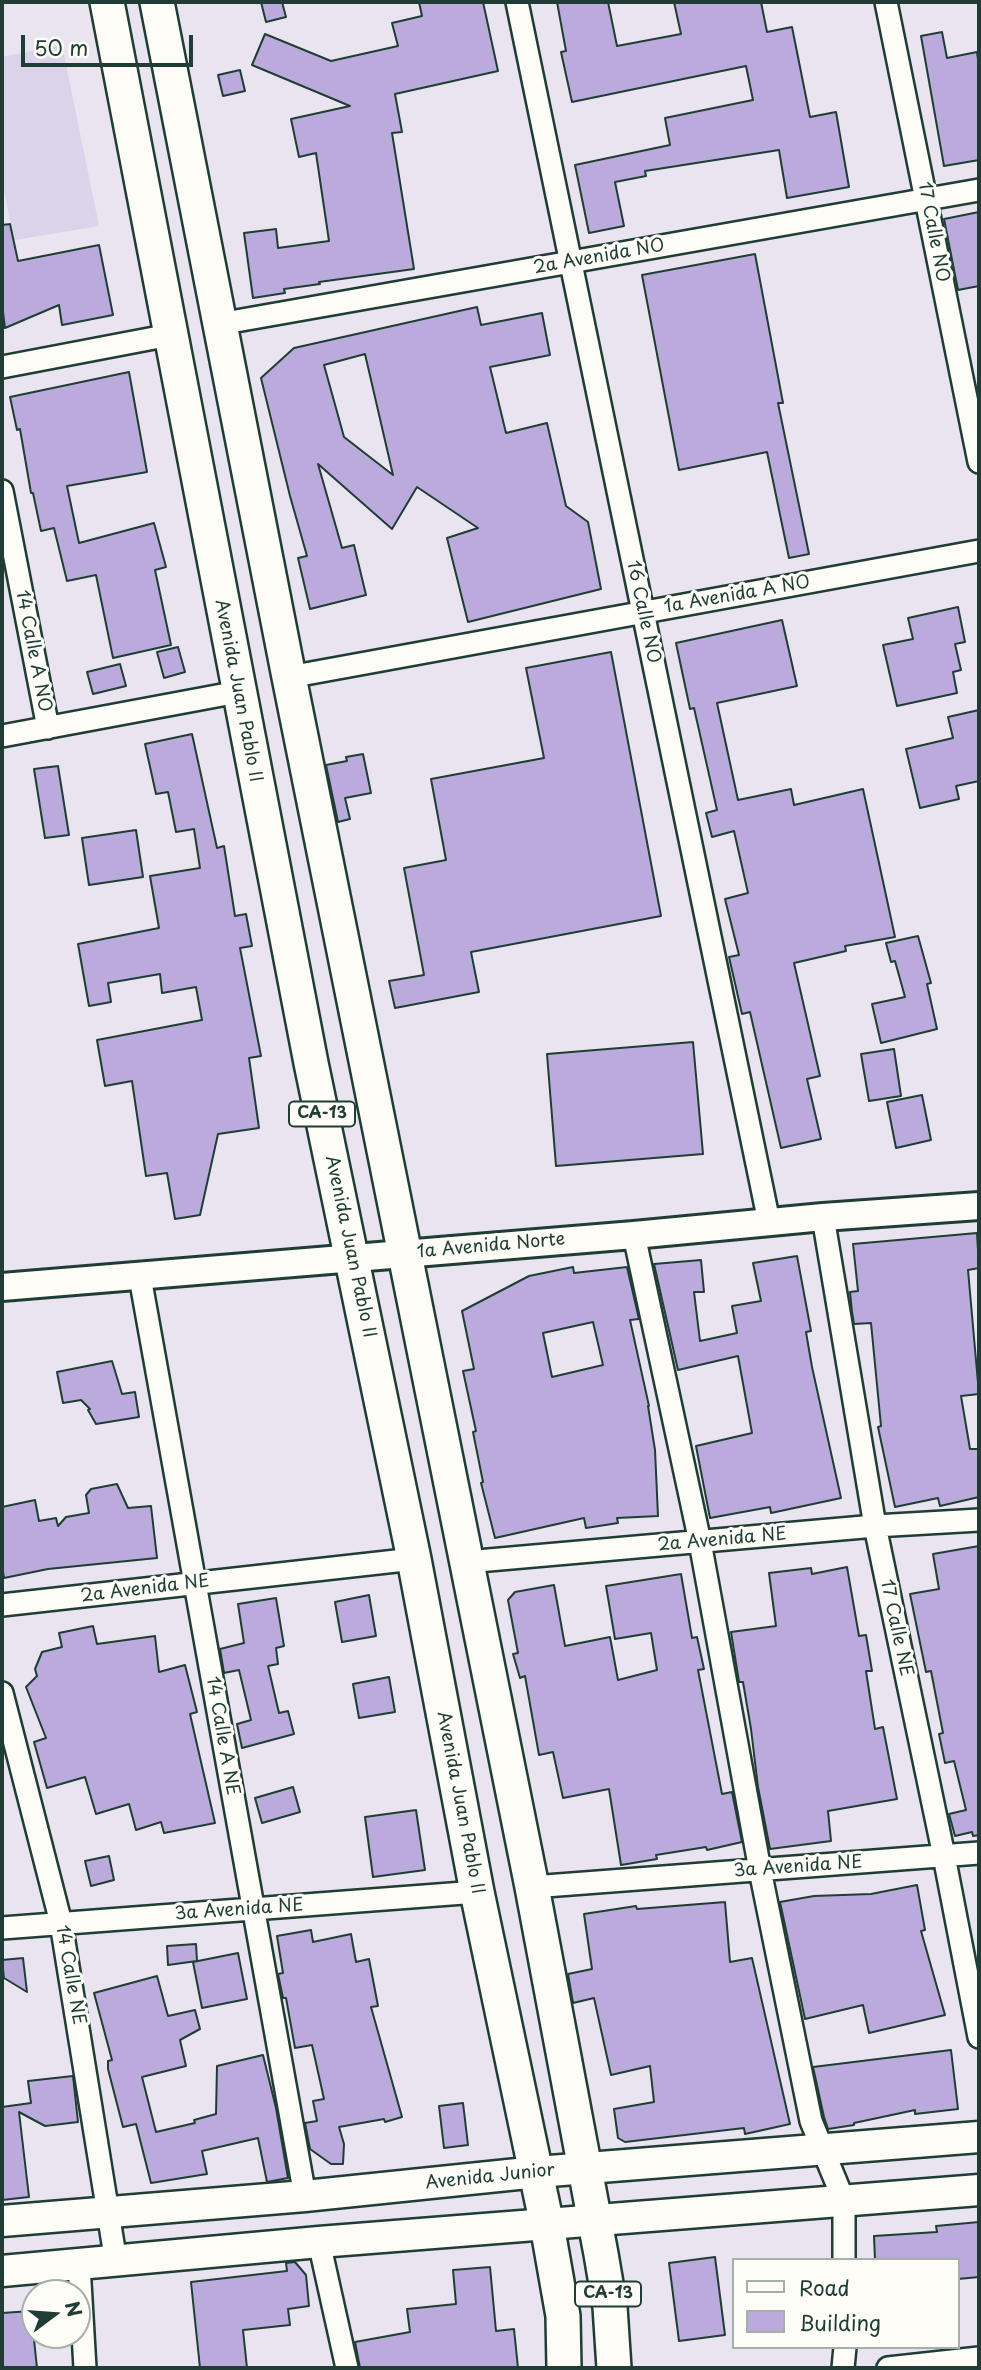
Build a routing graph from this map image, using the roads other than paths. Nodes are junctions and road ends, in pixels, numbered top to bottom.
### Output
1 (107, 2) edge
2 (157, 2) edge
3 (517, 2) edge
4 (886, 2) edge
5 (979, 190) edge
6 (926, 199) junction
7 (571, 262) junction
8 (219, 324) junction
9 (170, 335) junction
10 (2, 368) edge
11 (979, 462) edge
12 (2, 491) edge
13 (979, 551) edge
14 (643, 612) junction
15 (289, 677) junction
16 (238, 692) junction
17 (48, 728) junction
18 (2, 736) edge
19 (979, 1206) edge
20 (823, 1217) junction
21 (769, 1222) junction
22 (634, 1235) junction
23 (404, 1253) junction
24 (352, 1258) junction
25 (140, 1277) junction
26 (2, 1287) edge
27 (979, 1520) edge
28 (875, 1526) junction
29 (700, 1542) junction
30 (414, 1559) junction
31 (466, 1562) junction
32 (194, 1583) junction
33 (2, 1605) edge
34 (2, 1693) edge
35 (979, 1853) edge
36 (944, 1856) junction
37 (760, 1870) junction
38 (533, 1887) junction
39 (477, 1892) junction
40 (253, 1909) junction
41 (61, 1923) junction
42 (2, 1927) edge
43 (979, 2037) edge
44 (979, 2137) edge
45 (821, 2149) junction
46 (586, 2168) junction
47 (537, 2172) junction
48 (979, 2190) edge
49 (305, 2196) junction
50 (844, 2201) junction
51 (110, 2214) junction
52 (2, 2221) edge
53 (595, 2221) junction
54 (547, 2225) junction
55 (319, 2242) junction
56 (844, 2258) edge
57 (116, 2262) junction
58 (79, 2265) junction
59 (2, 2271) edge
60 (845, 2349) edge
61 (979, 2358) edge
62 (85, 2368) edge
63 (347, 2368) edge
64 (564, 2368) edge
65 (614, 2368) edge
66 (843, 2368) edge
67 (888, 2368) edge

1 - 9 highway, Avenida Juan Pablo II / CA-13
2 - 8 highway, CA-13
3 - 7 street, 16 Calle NO
4 - 6 street, 17 Calle NO
5 - 6 street, 2a Avenida NO
6 - 7 street, 2a Avenida NO
6 - 11 street, 17 Calle NO
7 - 8 street, 2a Avenida NO
7 - 14 street, 16 Calle NO
8 - 15 highway, CA-13
9 - 10 street
9 - 16 highway, Avenida Juan Pablo II / CA-13
12 - 17 street, 14 Calle A NO
13 - 14 street, 1a Avenida A NO
14 - 15 street, 1a Avenida A NO
14 - 21 street, 16 Calle NO
15 - 23 highway, CA-13
16 - 17 street
16 - 24 highway, Avenida Juan Pablo II / CA-13
17 - 18 street
19 - 20 street, 1a Avenida Norte
20 - 21 street, 1a Avenida Norte
20 - 28 street, 17 Calle NE
21 - 22 street, 1a Avenida Norte
22 - 23 street, 1a Avenida Norte
22 - 29 street
23 - 24 street, 1a Avenida Norte
23 - 31 highway, CA-13
24 - 25 street, 1a Avenida Norte
24 - 30 highway, Avenida Juan Pablo II / CA-13
25 - 26 street, 1a Avenida Norte
25 - 32 street, 14 Calle A NE
27 - 28 street, 2a Avenida NE
28 - 29 street, 2a Avenida NE
28 - 36 street, 17 Calle NE
29 - 31 street, 2a Avenida NE
29 - 37 street
30 - 32 street, 2a Avenida NE
30 - 39 highway, Avenida Juan Pablo II / CA-13
31 - 38 highway, CA-13
32 - 33 street, 2a Avenida NE
32 - 40 street, 14 Calle A NE
34 - 41 street, 14 Calle NE
35 - 36 street, 3a Avenida NE
36 - 37 street, 3a Avenida NE
36 - 43 street, 17 Calle NE
37 - 38 street, 3a Avenida NE
37 - 45 street
38 - 46 highway, CA-13
39 - 40 street, 3a Avenida NE
39 - 47 highway, Avenida Juan Pablo II / CA-13
40 - 41 street, 3a Avenida NE
40 - 49 street, 14 Calle A NE
41 - 42 street, 3a Avenida NE
41 - 51 street, 14 Calle NE
44 - 45 main road, Avenida Junior
45 - 46 main road, Avenida Junior
45 - 50 street
46 - 47 main road, Avenida Junior
46 - 53 highway, CA-13
47 - 49 main road, Avenida Junior
47 - 54 highway, Avenida Juan Pablo II / CA-13
48 - 50 main road
49 - 51 main road, Avenida Junior
50 - 53 main road
50 - 56 street
51 - 52 main road, Avenida Junior
51 - 57 street, 14 Calle NE
53 - 54 main road
53 - 65 highway, CA-13
54 - 55 main road
54 - 64 highway, Avenida Juan Pablo II / CA-13
55 - 57 main road
55 - 63 street
57 - 58 main road
58 - 59 main road
58 - 62 street
60 - 66 street
61 - 67 street

